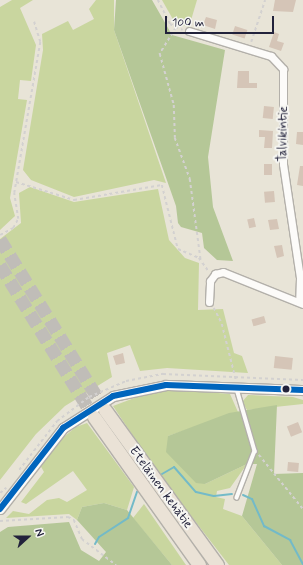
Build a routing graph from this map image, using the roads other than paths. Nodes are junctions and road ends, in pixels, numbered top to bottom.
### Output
1 (189, 31) road end
2 (209, 302) road end
3 (301, 303) edge
4 (237, 388) junction
5 (303, 390) edge
6 (100, 413) tunnel mouth
7 (237, 498) dead end
8 (0, 509) edge
9 (207, 563) edge

1 - 3 street, Talvikintie
2 - 3 street
4 - 5 street
4 - 7 lane
4 - 8 street
6 - 9 highway, Eteläinen kehätie

